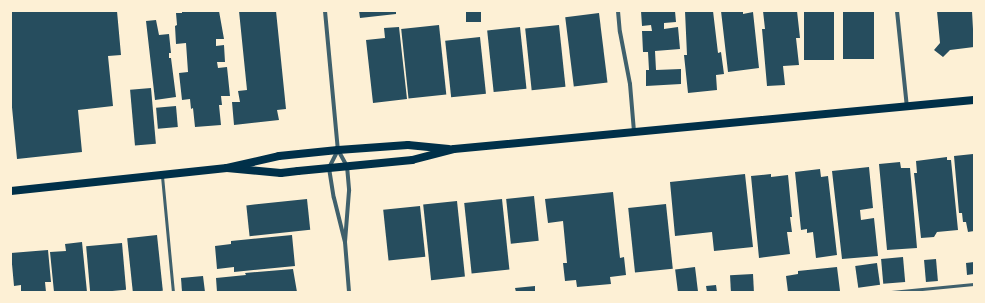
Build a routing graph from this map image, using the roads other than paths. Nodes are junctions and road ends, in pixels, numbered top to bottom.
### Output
1 (325, 11) edge
2 (618, 11) edge
3 (897, 11) edge
4 (974, 100) edge
5 (906, 107) junction
6 (634, 132) junction
7 (454, 149) junction
8 (338, 150) junction
9 (347, 166) junction
10 (227, 168) junction
11 (329, 168) junction
12 (162, 175) junction
13 (11, 191) edge
14 (345, 242) junction
15 (974, 284) edge
16 (173, 292) edge
17 (349, 292) edge
18 (892, 292) edge

1 - 8 street
2 - 6 street
3 - 5 street
4 - 5 main road
5 - 6 main road
6 - 7 main road
7 - 8 main road
7 - 9 main road
8 - 9 street
8 - 10 main road
8 - 11 street
9 - 11 main road
9 - 14 street
10 - 11 main road
10 - 12 main road
11 - 14 street
12 - 13 main road
12 - 16 lane
14 - 17 street
15 - 18 lane

